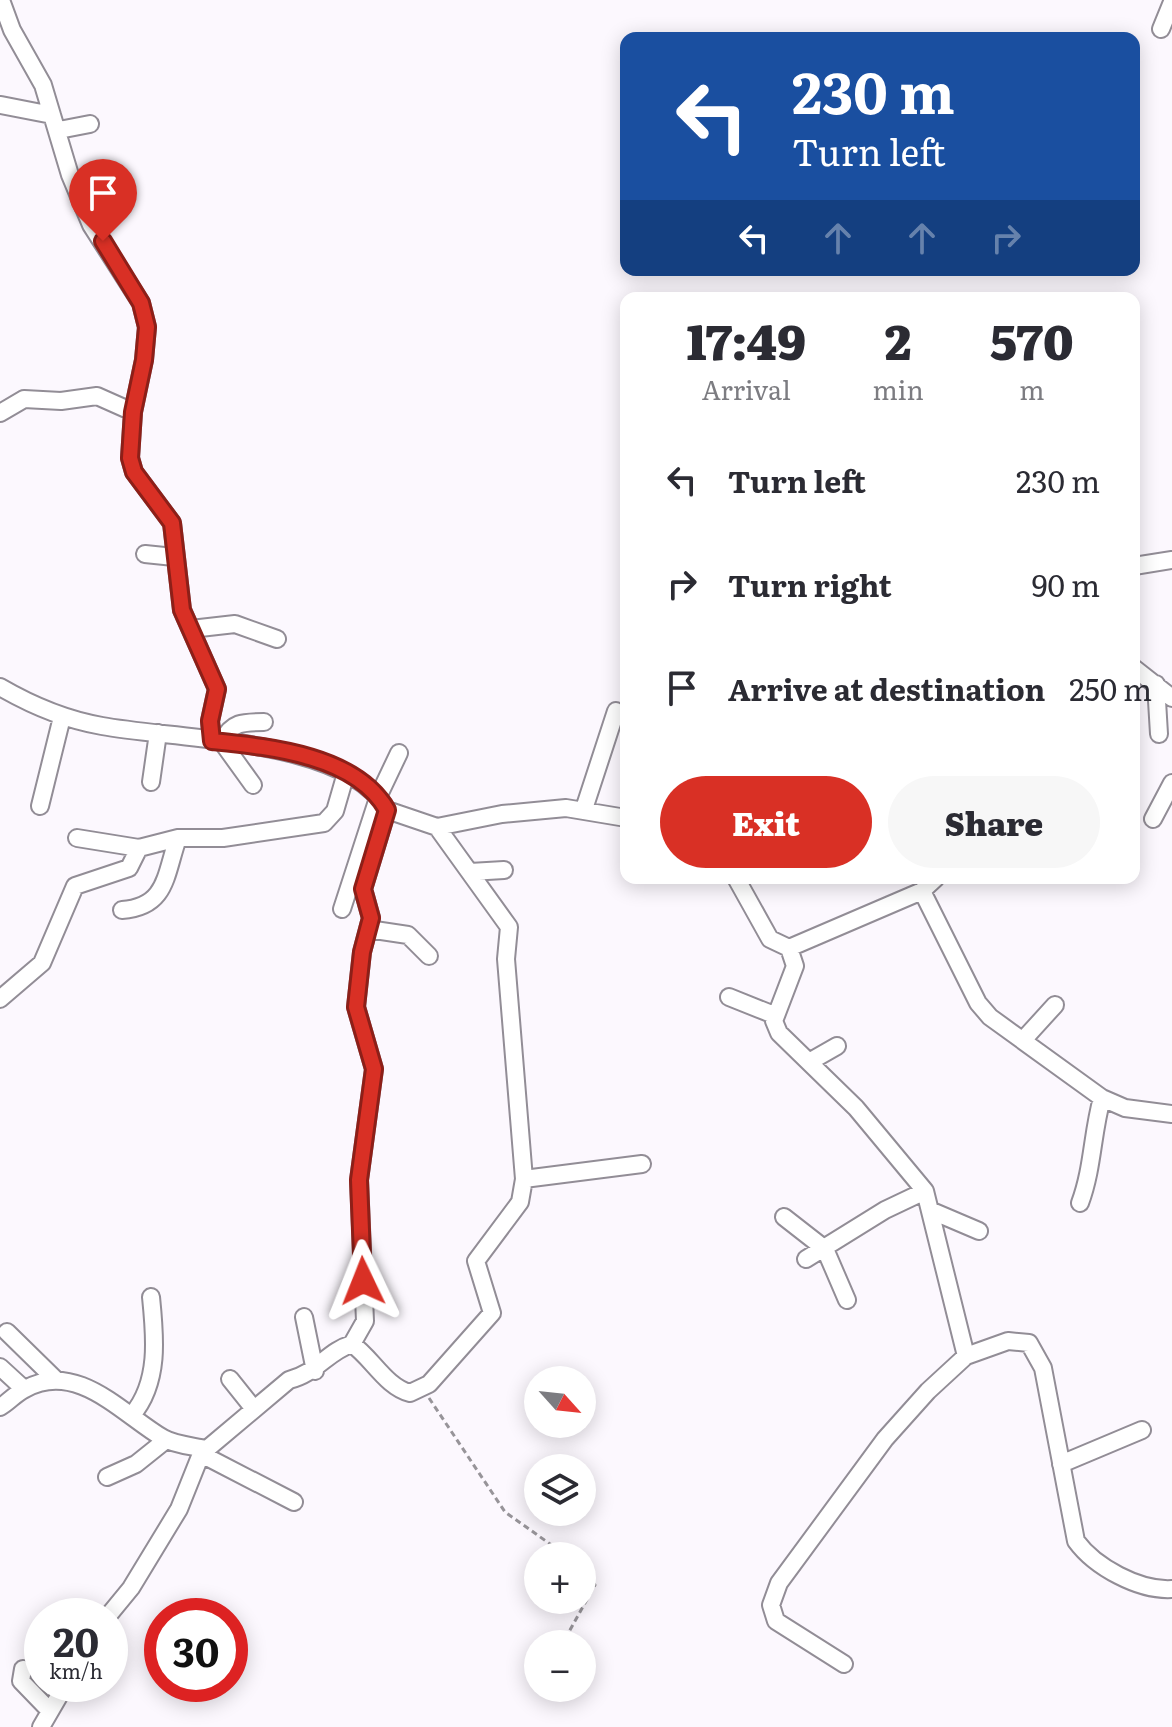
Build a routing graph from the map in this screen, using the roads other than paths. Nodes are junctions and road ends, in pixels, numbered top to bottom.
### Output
1 (1, 0) edge
2 (1172, 2) edge
3 (1161, 29) dead end
4 (1, 105) edge
5 (56, 123) junction
6 (90, 124) dead end
7 (133, 412) junction
8 (0, 413) edge
9 (145, 554) dead end
10 (174, 557) junction
11 (1172, 560) edge
12 (1140, 565) edge
13 (191, 629) junction
14 (277, 639) dead end
15 (1140, 672) edge
16 (1156, 684) junction
17 (0, 687) edge
18 (1172, 698) edge
19 (616, 711) dead end
20 (62, 717) junction
21 (264, 722) dead end
22 (158, 733) junction
23 (1159, 734) dead end
24 (217, 741) junction
25 (399, 753) dead end
26 (346, 773) junction
27 (151, 782) dead end
28 (1172, 783) edge
29 (253, 785) dead end
30 (383, 803) junction
31 (40, 806) dead end
32 (584, 809) junction
33 (620, 817) edge
34 (1153, 819) dead end
35 (437, 827) junction
36 (77, 838) dead end
37 (178, 838) junction
38 (139, 848) junction
39 (504, 870) dead end
40 (470, 872) junction
41 (739, 884) edge
42 (930, 884) edge
43 (922, 891) junction
44 (342, 909) dead end
45 (122, 910) dead end
46 (368, 929) junction
47 (789, 948) junction
48 (429, 956) dead end
49 (729, 997) dead end
50 (0, 999) edge
51 (1055, 1005) dead end
52 (774, 1015) junction
53 (1024, 1039) junction
54 (837, 1046) dead end
55 (809, 1062) junction
56 (1102, 1098) junction
57 (1172, 1114) edge
58 (642, 1164) dead end
59 (524, 1179) junction
60 (925, 1191) junction
61 (1080, 1203) dead end
62 (932, 1211) junction
63 (784, 1217) dead end
64 (979, 1231) dead end
65 (825, 1249) junction
66 (806, 1259) dead end
67 (151, 1297) dead end
68 (847, 1300) dead end
69 (304, 1317) dead end
70 (7, 1332) dead end
71 (352, 1344) junction
72 (966, 1356) junction
73 (0, 1367) edge
74 (315, 1371) junction
75 (230, 1379) dead end
76 (56, 1380) junction
77 (24, 1389) junction
78 (0, 1407) edge
79 (254, 1409) junction
80 (132, 1415) junction
81 (1142, 1430) dead end
82 (166, 1440) junction
83 (203, 1452) junction
84 (1061, 1464) junction
85 (107, 1477) dead end
86 (294, 1502) dead end
87 (1172, 1589) edge
88 (123, 1598) edge
89 (844, 1664) dead end
90 (23, 1669) dead end
91 (55, 1702) edge
92 (50, 1711) junction
93 (41, 1727) edge

1 - 5 street
2 - 3 street
4 - 5 street
5 - 6 street
5 - 7 street
7 - 8 street
7 - 10 street
9 - 10 street
10 - 13 street
11 - 12 street
13 - 14 street
13 - 24 street
15 - 16 street
16 - 18 street
16 - 23 street
17 - 20 street
19 - 32 street
20 - 22 street
20 - 31 street
21 - 24 street
22 - 24 street
22 - 27 street
24 - 26 street
24 - 29 street
25 - 30 street
26 - 30 street
26 - 37 street
28 - 34 street
30 - 35 street
30 - 44 street
30 - 46 street
32 - 33 street
32 - 35 street
35 - 40 street
36 - 38 street
37 - 38 street
37 - 45 street
38 - 50 street
39 - 40 street
40 - 59 street
41 - 47 street
42 - 43 street
43 - 47 street
43 - 53 street
46 - 48 street
46 - 71 street
47 - 52 street
49 - 52 street
51 - 53 street
52 - 55 street
53 - 56 street
54 - 55 street
55 - 60 street
56 - 57 street
56 - 61 street
58 - 59 street
59 - 71 street
60 - 62 street
60 - 65 street
62 - 64 street
62 - 72 street
63 - 65 street
65 - 66 street
65 - 68 street
67 - 80 street
69 - 74 street
70 - 76 street
71 - 74 street
72 - 84 street
72 - 89 street
73 - 77 street
74 - 79 street
75 - 79 street
76 - 77 street
76 - 80 street
77 - 78 street
79 - 83 street
80 - 82 street
81 - 84 street
82 - 83 street
82 - 85 street
83 - 86 street
83 - 88 street
84 - 87 street
90 - 92 street
91 - 92 street
92 - 93 street

